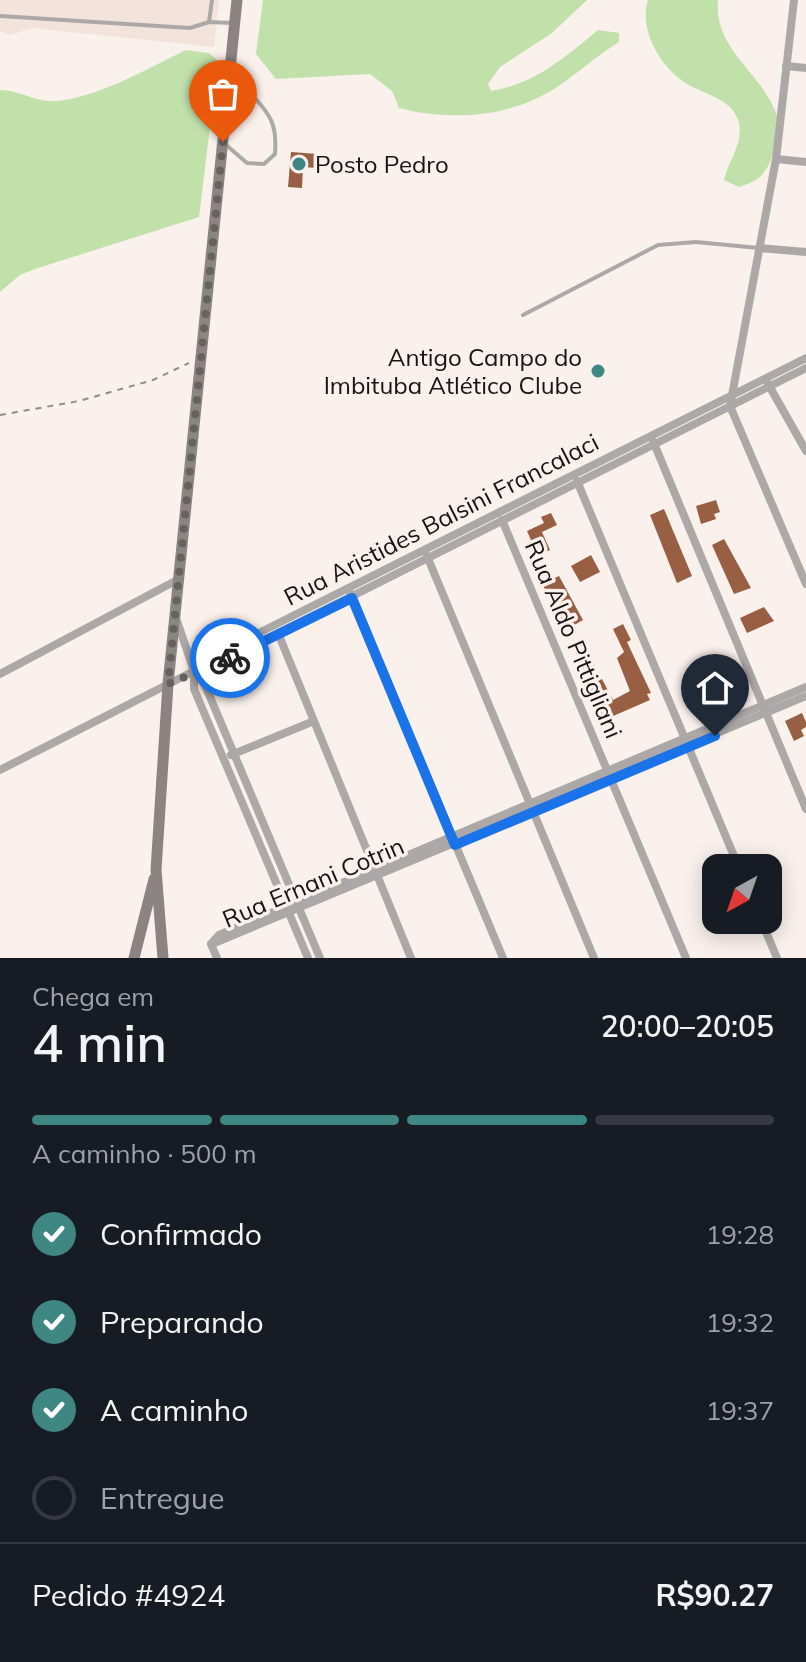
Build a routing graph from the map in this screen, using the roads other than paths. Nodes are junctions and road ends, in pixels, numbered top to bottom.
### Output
1 (212, 0) edge
2 (237, 0) edge
3 (794, 0) edge
4 (0, 16) edge
5 (209, 22) junction
6 (234, 23) junction
7 (786, 66) junction
8 (806, 68) edge
9 (226, 111) junction
10 (223, 142) junction
11 (776, 159) junction
12 (806, 162) edge
13 (759, 248) junction
14 (806, 252) edge
15 (523, 315) dead end
16 (806, 358) edge
17 (806, 368) edge
18 (767, 382) junction
19 (730, 395) junction
20 (730, 406) junction
21 (652, 440) junction
22 (806, 451) edge
23 (576, 479) junction
24 (499, 512) junction
25 (503, 522) junction
26 (426, 555) junction
27 (179, 579) junction
28 (806, 584) edge
29 (348, 588) junction
30 (352, 598) junction
31 (175, 615) junction
32 (275, 625) junction
33 (279, 635) junction
34 (194, 671) junction
35 (0, 674) edge
36 (168, 684) junction
37 (806, 687) edge
38 (806, 696) edge
39 (765, 710) junction
40 (314, 721) junction
41 (687, 743) junction
42 (234, 754) junction
43 (223, 758) junction
44 (0, 770) edge
45 (610, 775) junction
46 (532, 808) junction
47 (806, 809) edge
48 (454, 841) junction
49 (733, 854) edge
50 (156, 870) junction
51 (376, 873) junction
52 (298, 906) junction
53 (287, 910) junction
54 (767, 934) edge
55 (134, 958) edge
56 (163, 958) edge
57 (217, 958) edge
58 (308, 958) edge
59 (320, 958) edge
60 (411, 958) edge
61 (503, 958) edge
62 (594, 958) edge
63 (686, 958) edge
64 (777, 958) edge

1 - 5 lane
2 - 6 main road
3 - 7 street
4 - 5 lane
5 - 6 lane
6 - 9 main road
7 - 8 street
7 - 11 street
9 - 10 main road
9 - 10 lane
10 - 27 main road
11 - 12 street
11 - 13 street
13 - 14 street
13 - 15 lane
13 - 19 street
16 - 18 street, Rua Aristides Balsini Francalaci
17 - 18 street, Rua Aristides Balsini Francalaci
18 - 19 street, Rua Aristides Balsini Francalaci
18 - 20 street, Rua Aristides Balsini Francalaci
18 - 22 street
19 - 20 street
19 - 21 street, Rua Aristides Balsini Francalaci
20 - 21 street, Rua Aristides Balsini Francalaci
20 - 28 street
21 - 23 street, Rua Aristides Balsini Francalaci
21 - 39 street
23 - 24 street, Rua Aristides Balsini Francalaci
23 - 25 street, Rua Aristides Balsini Francalaci
23 - 41 street
24 - 25 street, Rua Aldo Pittigliani
24 - 26 street, Rua Aristides Balsini Francalaci
25 - 26 street, Rua Aristides Balsini Francalaci
25 - 45 street, Rua Aldo Pittigliani
26 - 29 street, Rua Aristides Balsini Francalaci
26 - 30 street, Rua Aristides Balsini Francalaci
26 - 46 street
27 - 31 main road
27 - 35 street
29 - 30 street
29 - 32 street, Rua Aristides Balsini Francalaci
30 - 33 street, Rua Aristides Balsini Francalaci
30 - 48 street
31 - 34 street
31 - 36 main road
32 - 33 street
32 - 34 street, Rua Aristides Balsini Francalaci
33 - 34 street, Rua Aristides Balsini Francalaci
33 - 40 street
34 - 36 street
34 - 42 street
34 - 43 street
36 - 44 street
36 - 50 main road
37 - 39 street, Rua Ernani Cotrin
38 - 39 street, Rua Ernani Cotrin
39 - 41 street, Rua Ernani Cotrin
39 - 47 street
40 - 42 street
40 - 51 street
41 - 45 street, Rua Ernani Cotrin
41 - 49 street
42 - 43 street
42 - 52 street
43 - 53 street
45 - 46 street, Rua Ernani Cotrin
45 - 63 street, Rua Aldo Pittigliani
46 - 48 street, Rua Ernani Cotrin
46 - 62 street
48 - 51 street, Rua Ernani Cotrin
48 - 61 street
50 - 55 main road
50 - 56 main road
51 - 52 street, Rua Ernani Cotrin
51 - 60 street
52 - 53 street, Rua Ernani Cotrin
52 - 59 street
53 - 57 street, Rua Ernani Cotrin
53 - 58 street
54 - 64 street

